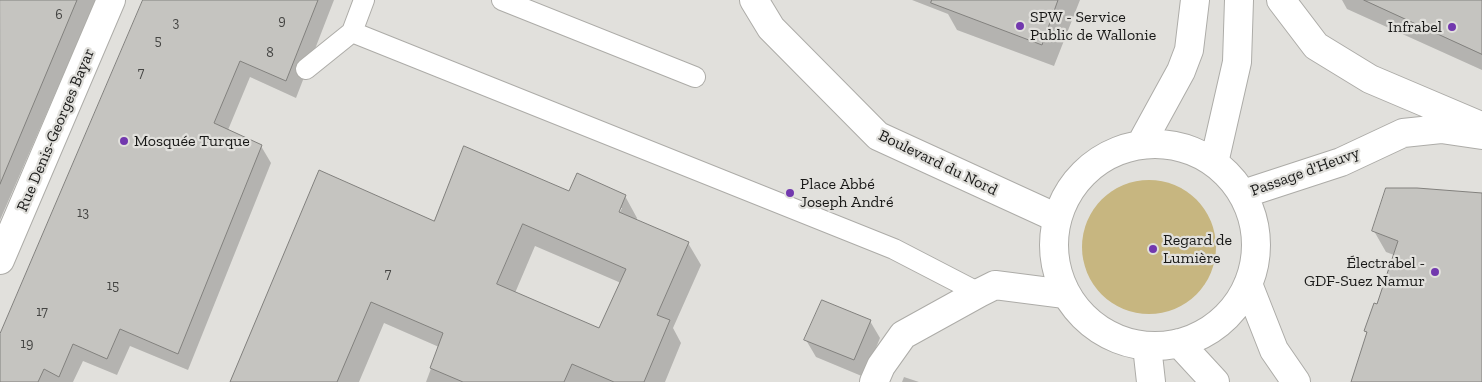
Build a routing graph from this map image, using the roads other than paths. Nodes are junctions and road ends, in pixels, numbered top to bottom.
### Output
1 (111, 0) edge
2 (364, 0) edge
3 (502, 0) edge
4 (754, 0) edge
5 (1195, 0) edge
6 (1239, 0) edge
7 (1281, 0) edge
8 (352, 32) junction
9 (306, 69) dead end
10 (695, 77) dead end
11 (1482, 127) edge
12 (1482, 135) edge
13 (1141, 144) junction
14 (1214, 163) junction
15 (1243, 194) junction
16 (1057, 218) junction
17 (0, 260) edge
18 (1248, 284) junction
19 (978, 293) junction
20 (1066, 294) junction
21 (1179, 344) junction
22 (1147, 346) junction
23 (874, 382) edge
24 (1151, 382) edge
25 (1215, 382) edge
26 (1296, 382) edge

1 - 17 main road, Rue Denis-Georges Bayar
2 - 8 lane
3 - 10 lane
4 - 16 main road, Boulevard du Nord
5 - 13 main road
6 - 14 main road
7 - 11 main road
8 - 9 lane
8 - 19 lane
12 - 15 main road, Passage d'Heuvy
13 - 14 main road
13 - 16 main road
14 - 15 main road
15 - 18 main road
16 - 20 main road
18 - 21 main road
18 - 26 main road
19 - 20 main road
19 - 23 main road
20 - 22 main road
21 - 22 main road
21 - 25 main road
22 - 24 main road

